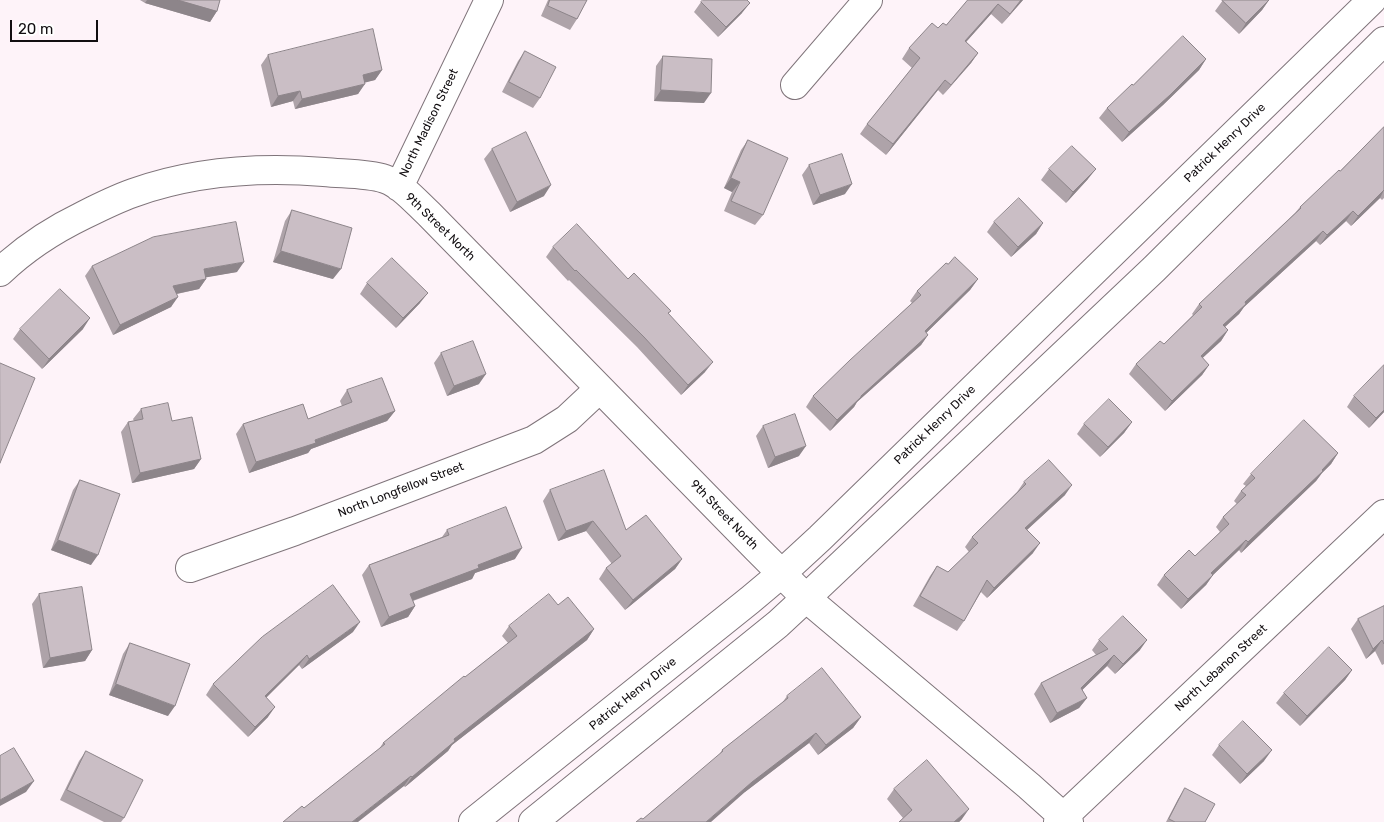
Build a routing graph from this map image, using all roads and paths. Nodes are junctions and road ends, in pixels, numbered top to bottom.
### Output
1 (489, 0) edge
2 (868, 0) edge
3 (1372, 0) edge
4 (1384, 41) edge
5 (795, 86) dead end
6 (399, 187) junction
7 (0, 272) edge
8 (599, 389) junction
9 (1383, 515) edge
10 (190, 568) dead end
11 (781, 574) junction
12 (806, 598) junction
13 (1063, 820) edge
14 (473, 822) edge
15 (533, 822) edge

1 - 6 street, North Madison Street
2 - 5 street
3 - 11 street, Patrick Henry Drive
4 - 12 street
6 - 7 street, North Madison Street
6 - 8 street, 9th Street North
8 - 10 street, North Longfellow Street
8 - 11 street, 9th Street North
9 - 13 street, North Lebanon Street
11 - 12 street, 9th Street North
11 - 14 street, Patrick Henry Drive
12 - 13 street, 9th Street North
12 - 15 street

